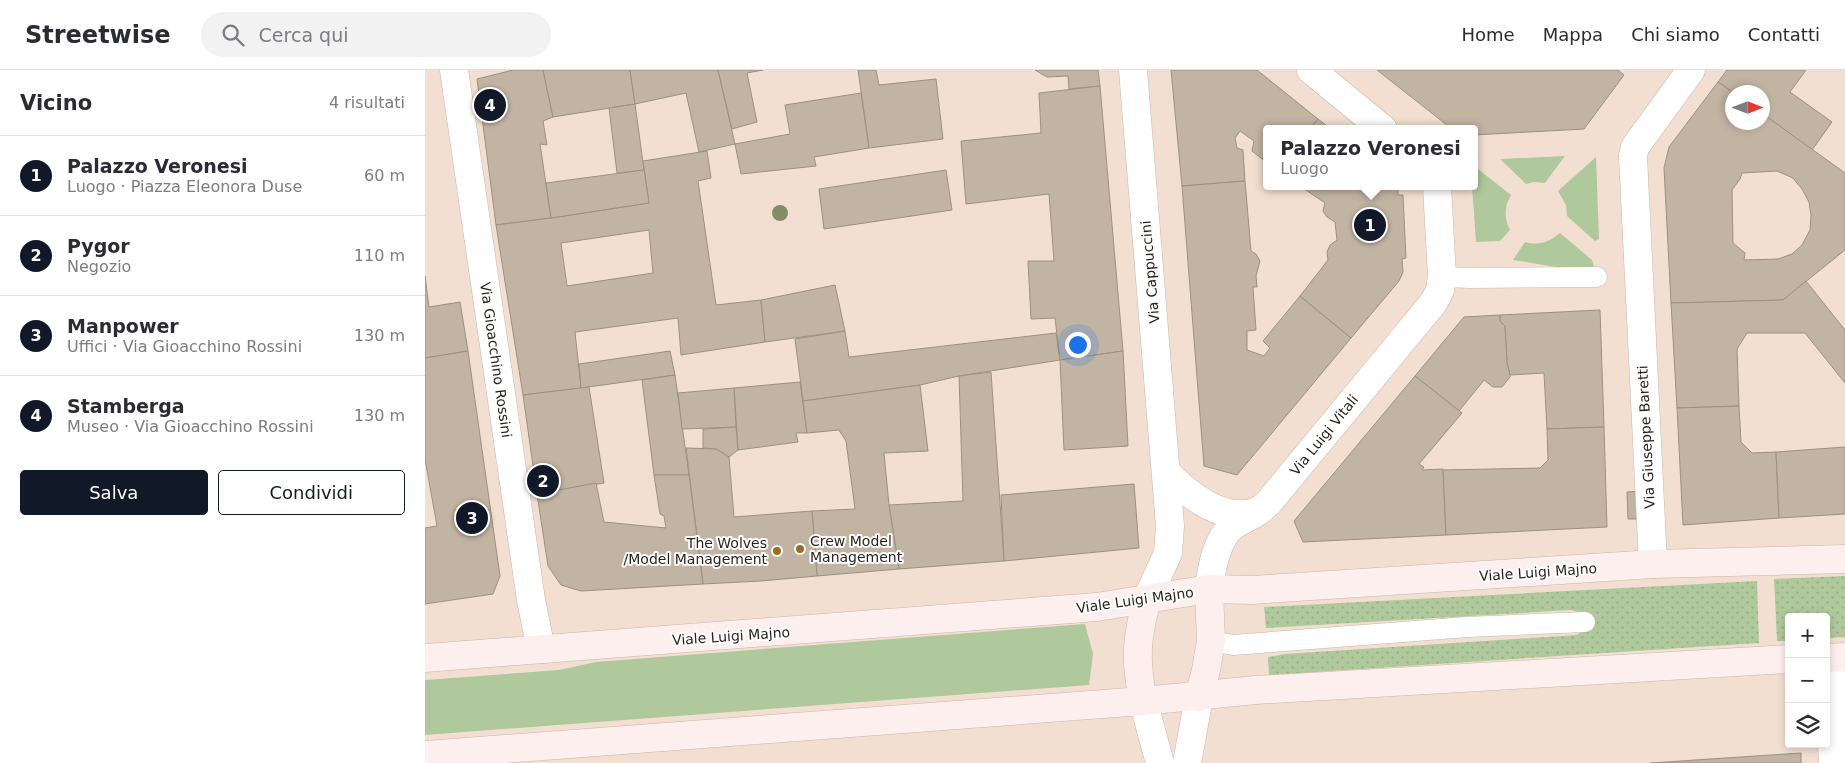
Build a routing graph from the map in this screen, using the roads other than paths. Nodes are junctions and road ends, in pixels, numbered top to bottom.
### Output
1 (454, 70) edge
2 (1133, 70) edge
3 (1311, 70) edge
4 (1691, 70) edge
5 (1378, 125) edge
6 (1437, 190) edge
7 (1442, 277) junction
8 (1597, 277) dead end
9 (1167, 473) junction
10 (1259, 511) junction
11 (1845, 559) edge
12 (1653, 564) junction
13 (1209, 589) junction
14 (1147, 599) junction
15 (1585, 622) dead end
16 (1211, 641) junction
17 (541, 649) junction
18 (425, 658) edge
19 (1830, 658) edge
20 (1845, 658) edge
21 (1785, 659) edge
22 (1199, 697) junction
23 (1143, 702) junction
24 (425, 755) edge
25 (1160, 763) edge
26 (1187, 763) edge
27 (1833, 763) edge

1 - 17 street, Via Gioacchino Rossini
2 - 9 street, Via Cappuccini
3 - 5 street
4 - 12 street, Via Giuseppe Baretti
6 - 7 street
7 - 8 lane
7 - 10 street, Via Luigi Vitali
9 - 10 street
9 - 14 street, Via Cappuccini
10 - 13 street, Via Luigi Vitali
11 - 12 main road, Viale Luigi Majno
12 - 13 main road, Viale Luigi Majno
13 - 14 main road, Viale Luigi Majno
13 - 16 main road
14 - 17 main road, Viale Luigi Majno
14 - 23 main road
15 - 16 lane
16 - 22 main road
17 - 18 main road, Viale Luigi Majno
19 - 20 main road
20 - 27 street
21 - 22 main road
22 - 23 main road
22 - 26 street
23 - 24 main road
23 - 25 street

